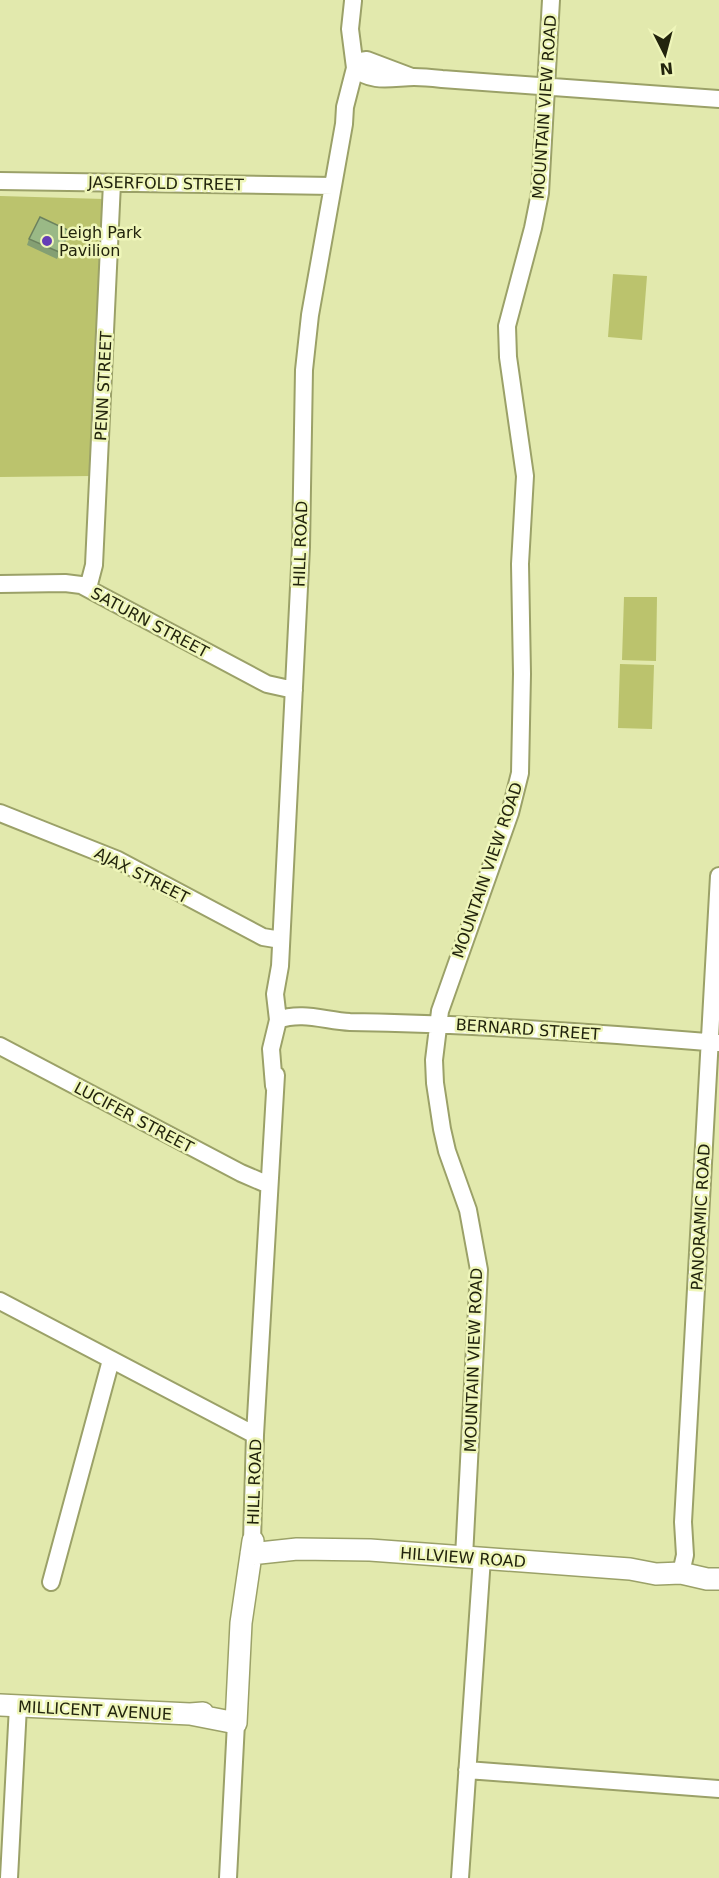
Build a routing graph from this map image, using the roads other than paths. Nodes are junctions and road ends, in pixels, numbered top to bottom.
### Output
1 (551, 0) edge
2 (353, 1) edge
3 (363, 68) junction
4 (546, 87) junction
5 (719, 99) edge
6 (0, 181) edge
7 (112, 183) junction
8 (333, 186) junction
9 (0, 584) edge
10 (88, 588) junction
11 (294, 690) junction
12 (0, 813) edge
13 (719, 876) edge
14 (281, 940) junction
15 (285, 1020) junction
16 (438, 1023) junction
17 (714, 1042) edge
18 (0, 1046) edge
19 (269, 1185) junction
20 (0, 1301) edge
21 (111, 1360) junction
22 (255, 1435) junction
23 (251, 1548) junction
24 (473, 1558) junction
25 (680, 1567) junction
26 (719, 1573) edge
27 (719, 1579) edge
28 (51, 1582) dead end
29 (9, 1706) edge
30 (236, 1717) junction
31 (467, 1770) junction
32 (719, 1789) edge
33 (9, 1878) edge
34 (228, 1878) edge
35 (460, 1878) edge

1 - 4 street, MOUNTAIN VIEW ROAD
2 - 3 street, HILL ROAD
3 - 4 street
3 - 8 street, HILL ROAD
4 - 5 street
4 - 16 street, MOUNTAIN VIEW ROAD
6 - 7 street, JASERFOLD STREET
7 - 8 street, JASERFOLD STREET
7 - 10 street, PENN STREET
8 - 11 street, HILL ROAD
9 - 10 street, SATURN STREET
10 - 11 street, SATURN STREET
11 - 14 street, HILL ROAD
12 - 14 street, AJAX STREET
13 - 17 street, PANORAMIC ROAD
14 - 15 street, HILL ROAD
15 - 16 street, BERNARD STREET
15 - 19 street, HILL ROAD
16 - 17 street, BERNARD STREET
16 - 24 street, MOUNTAIN VIEW ROAD
17 - 25 street, PANORAMIC ROAD
18 - 19 street, LUCIFER STREET
19 - 22 street, HILL ROAD
20 - 21 street
21 - 22 street
21 - 28 street
22 - 23 street, HILL ROAD
23 - 24 street, HILLVIEW ROAD
23 - 30 street, HILL ROAD
24 - 25 street, HILLVIEW ROAD
24 - 31 street, MOUNTAIN VIEW ROAD
25 - 26 street, HILLVIEW ROAD
25 - 27 street, HILLVIEW ROAD
29 - 30 street, MILLICENT AVENUE
29 - 33 street
30 - 34 street, HILL ROAD
31 - 32 street
31 - 35 street, MOUNTAIN VIEW ROAD

